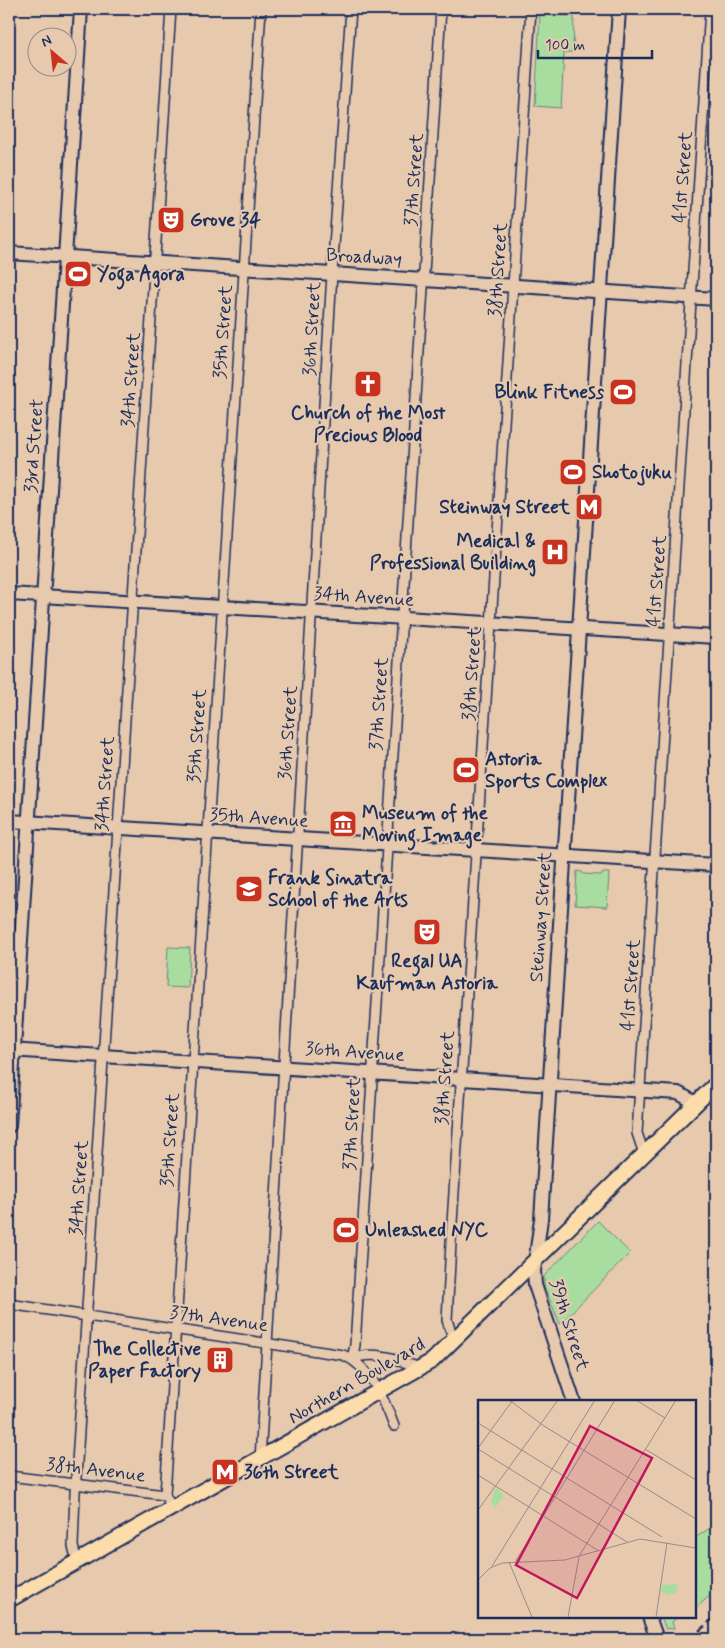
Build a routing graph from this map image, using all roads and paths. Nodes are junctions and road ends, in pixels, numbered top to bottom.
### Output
1 (82, 9) edge
2 (170, 9) edge
3 (260, 9) edge
4 (351, 9) edge
5 (441, 9) edge
6 (531, 9) edge
7 (620, 9) edge
8 (710, 9) edge
9 (9, 253) edge
10 (66, 256) junction
11 (155, 263) junction
12 (244, 268) junction
13 (332, 274) junction
14 (423, 279) junction
15 (513, 286) junction
16 (601, 291) junction
17 (692, 297) junction
18 (716, 299) edge
19 (9, 594) edge
20 (43, 596) junction
21 (133, 601) junction
22 (222, 607) junction
23 (312, 612) junction
24 (401, 618) junction
25 (491, 624) junction
26 (578, 629) junction
27 (670, 634) junction
28 (716, 637) edge
29 (9, 822) edge
30 (29, 823) junction
31 (118, 828) junction
32 (207, 834) junction
33 (297, 839) junction
34 (387, 845) junction
35 (476, 850) junction
36 (563, 856) junction
37 (655, 862) junction
38 (716, 865) edge
39 (11, 1050) edge
40 (103, 1056) junction
41 (192, 1061) junction
42 (282, 1067) junction
43 (372, 1072) junction
44 (462, 1078) junction
45 (549, 1083) junction
46 (716, 1084) edge
47 (640, 1091) junction
48 (696, 1103) junction
49 (9, 1126) edge
50 (644, 1154) junction
51 (536, 1259) junction
52 (9, 1304) edge
53 (86, 1316) junction
54 (176, 1329) junction
55 (454, 1341) junction
56 (266, 1342) junction
57 (352, 1359) junction
58 (420, 1369) junction
59 (378, 1392) junction
60 (573, 1400) edge
61 (394, 1426) dead end
62 (260, 1459) junction
63 (9, 1476) edge
64 (76, 1484) junction
65 (165, 1495) junction
66 (172, 1508) junction
67 (77, 1562) junction
68 (9, 1600) edge
69 (649, 1618) edge
70 (657, 1639) edge

1 - 10 street, 33rd Street
2 - 11 street, 34th Street
3 - 12 street, 35th Street
4 - 13 street, 36th Street
5 - 14 street, 37th Street
6 - 15 street, 38th Street
7 - 16 street, Steinway Street
8 - 17 street, 41st Street
9 - 10 street, Broadway
10 - 11 street, Broadway
10 - 20 street, 33rd Street
11 - 12 street, Broadway
11 - 21 street, 34th Street
12 - 13 street, Broadway
12 - 22 street, 35th Street
13 - 14 street, Broadway
13 - 23 street, 36th Street
14 - 15 street, Broadway
14 - 24 street, 37th Street
15 - 16 street, Broadway
15 - 25 street, 38th Street
16 - 17 street, Broadway
16 - 26 street, Steinway Street
17 - 18 street, Broadway
17 - 27 street, 41st Street
19 - 20 street, 34th Avenue
20 - 21 street, 34th Avenue
20 - 30 street, 33rd Street
21 - 22 street, 34th Avenue
21 - 31 street, 34th Street
22 - 23 street, 34th Avenue
22 - 32 street, 35th Street
23 - 24 street, 34th Avenue
23 - 33 street, 36th Street
24 - 25 street, 34th Avenue
24 - 34 street, 37th Street
25 - 26 street, 34th Avenue
25 - 35 street, 38th Street
26 - 27 street, 34th Avenue
26 - 36 street, Steinway Street
27 - 28 street, 34th Avenue
27 - 37 street, 41st Street
29 - 30 street, 35th Avenue
30 - 31 street, 35th Avenue
30 - 39 street, 33rd Street
31 - 32 street, 35th Avenue
31 - 40 street, 34th Street
32 - 33 street, 35th Avenue
32 - 41 street, 35th Street
33 - 34 street, 35th Avenue
33 - 42 street, 36th Street
34 - 35 street, 35th Avenue
34 - 43 street, 37th Street
35 - 36 street, 35th Avenue
35 - 44 street, 38th Street
36 - 37 street, 35th Avenue
36 - 45 street, Steinway Street
37 - 38 street, 35th Avenue
37 - 47 street, 41st Street
39 - 40 street, 36th Avenue
39 - 49 street, 33rd Street
40 - 41 street, 36th Avenue
40 - 53 street, 34th Street
41 - 42 street, 36th Avenue
41 - 54 street, 35th Street
42 - 43 street, 36th Avenue
42 - 56 street, 36th Street
43 - 44 street, 36th Avenue
43 - 57 street, 37th Street
44 - 45 street, 36th Avenue
44 - 55 street, 38th Street
45 - 47 street, 36th Avenue
45 - 51 street, Steinway Street
46 - 48 main road, Northern Boulevard
47 - 48 street, 36th Avenue
47 - 50 street, 41st Street
48 - 50 main road, Northern Boulevard
50 - 51 main road, Northern Boulevard
51 - 55 main road, Northern Boulevard
51 - 60 street, 39th Street
52 - 53 street, 37th Avenue
53 - 54 street, 37th Avenue
53 - 64 street, 34th Street
54 - 56 street, 37th Avenue
54 - 65 street, 35th Street
55 - 58 main road, Northern Boulevard
56 - 57 street, 37th Avenue
56 - 62 street, 36th Street
57 - 58 street, 37th Avenue
57 - 59 street
58 - 59 main road, Northern Boulevard
59 - 61 street
59 - 62 main road, Northern Boulevard
62 - 66 main road, Northern Boulevard
63 - 64 street, 38th Avenue
64 - 65 street, 38th Avenue
64 - 67 street, 34th Street
65 - 66 street, 38th Avenue
66 - 67 main road, Northern Boulevard
67 - 68 main road, Northern Boulevard
69 - 70 street

